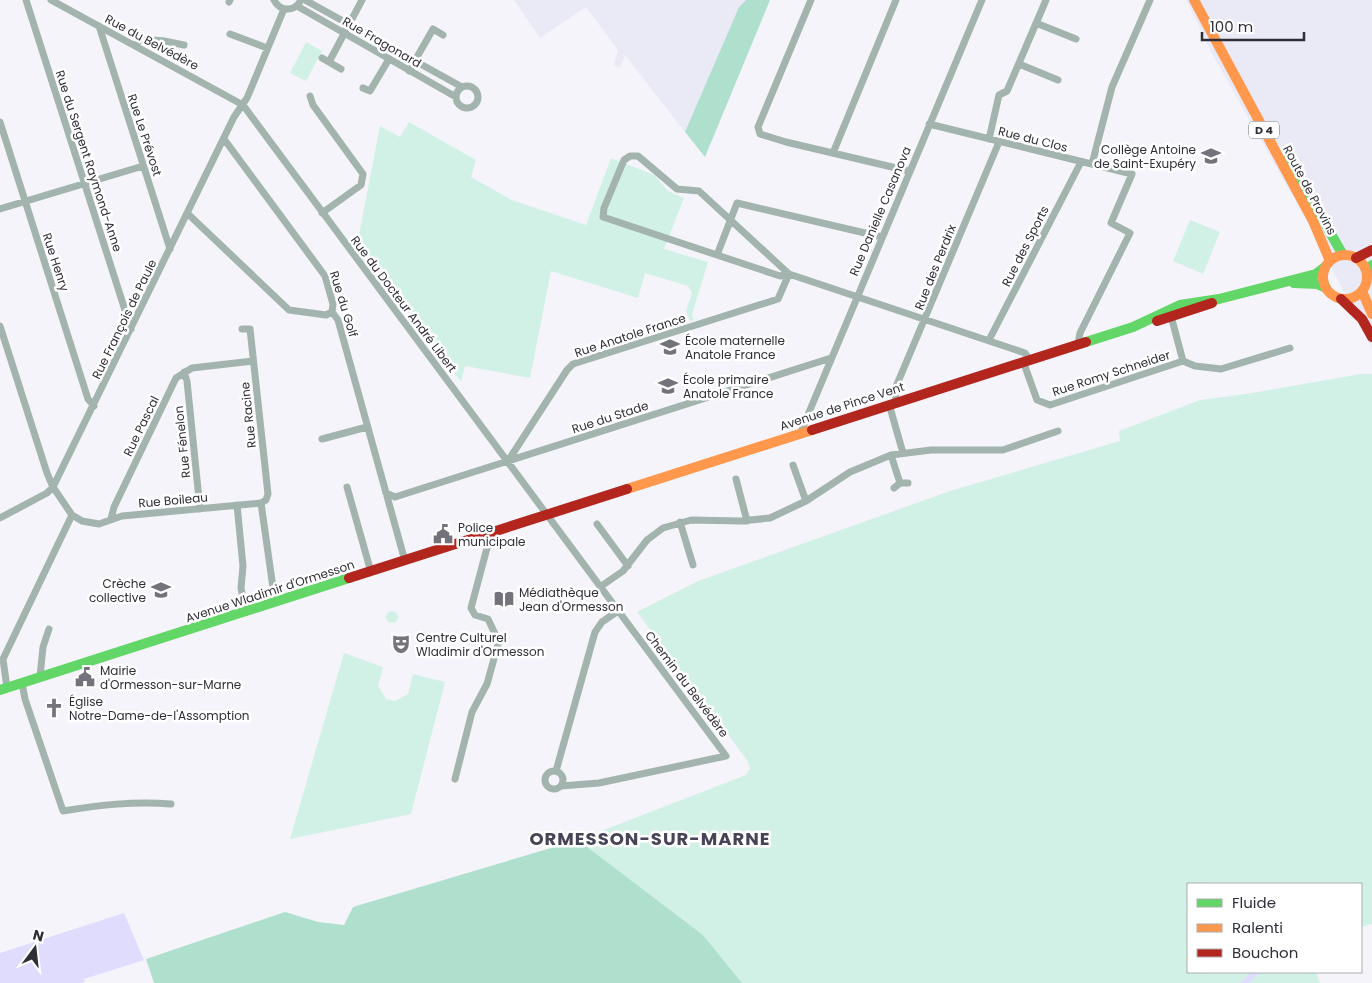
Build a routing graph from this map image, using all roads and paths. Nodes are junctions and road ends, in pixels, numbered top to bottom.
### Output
1 (26, 0) edge
2 (51, 0) edge
3 (68, 0) edge
4 (274, 0) edge
5 (305, 0) edge
6 (362, 0) edge
7 (811, 0) edge
8 (896, 0) edge
9 (982, 0) edge
10 (1046, 0) edge
11 (1150, 0) edge
12 (1194, 0) edge
13 (1202, 0) edge
14 (299, 3) edge
15 (66, 8) junction
16 (284, 9) junction
17 (1036, 23) junction
18 (349, 24) junction
19 (100, 26) junction
20 (230, 34) dead end
21 (345, 34) junction
22 (443, 35) dead end
23 (1076, 39) dead end
24 (184, 45) dead end
25 (135, 46) junction
26 (267, 48) junction
27 (322, 58) dead end
28 (389, 59) junction
29 (415, 61) junction
30 (329, 62) junction
31 (1019, 64) junction
32 (341, 70) dead end
33 (409, 71) junction
34 (1058, 80) dead end
35 (462, 87) junction
36 (363, 88) dead end
37 (310, 96) dead end
38 (456, 98) junction
39 (243, 106) junction
40 (0, 122) edge
41 (929, 124) junction
42 (224, 139) junction
43 (989, 139) junction
44 (999, 142) junction
45 (833, 153) junction
46 (1081, 162) junction
47 (1092, 164) junction
48 (143, 166) junction
49 (909, 171) junction
50 (84, 184) junction
51 (25, 201) junction
52 (0, 209) edge
53 (187, 213) junction
54 (322, 213) junction
55 (730, 220) junction
56 (882, 237) junction
57 (170, 249) junction
58 (1372, 250) edge
59 (717, 255) junction
60 (1343, 255) junction
61 (1356, 258) junction
62 (1328, 264) junction
63 (1370, 270) edge
64 (790, 274) junction
65 (1276, 283) junction
66 (1326, 288) junction
67 (1362, 291) junction
68 (856, 296) junction
69 (1341, 298) junction
70 (1219, 299) junction
71 (332, 312) junction
72 (1372, 314) edge
73 (1171, 316) junction
74 (926, 319) junction
75 (1144, 322) junction
76 (0, 326) edge
77 (132, 329) junction
78 (242, 329) dead end
79 (1372, 336) edge
80 (988, 340) junction
81 (1078, 344) junction
82 (1290, 348) dead end
83 (831, 358) junction
84 (1026, 360) junction
85 (253, 361) junction
86 (1183, 361) junction
87 (184, 372) junction
88 (892, 402) junction
89 (94, 406) junction
90 (368, 427) junction
91 (1058, 431) dead end
92 (803, 432) junction
93 (322, 440) dead end
94 (903, 453) junction
95 (891, 456) junction
96 (508, 461) junction
97 (793, 464) dead end
98 (736, 479) dead end
99 (908, 483) dead end
100 (53, 487) junction
101 (347, 487) dead end
102 (386, 493) junction
103 (395, 497) junction
104 (806, 501) junction
105 (261, 503) junction
106 (236, 505) junction
107 (390, 506) junction
108 (200, 509) junction
109 (72, 515) junction
110 (548, 515) junction
111 (0, 518) edge
112 (111, 519) junction
113 (747, 521) junction
114 (680, 522) junction
115 (597, 524) dead end
116 (485, 535) junction
117 (405, 560) junction
118 (694, 565) dead end
119 (628, 566) junction
120 (370, 572) junction
121 (600, 587) junction
122 (275, 602) junction
123 (618, 611) junction
124 (246, 612) junction
125 (49, 629) dead end
126 (40, 677) junction
127 (22, 683) junction
128 (4, 688) edge
129 (556, 771) junction
130 (455, 779) dead end
131 (560, 786) junction
132 (171, 804) dead end

1 - 50 street, Rue du Sergent Raymond-Anne
2 - 15 street, Rue du Belvédère
3 - 15 street
4 - 16 street
5 - 18 street, Rue Fragonard
6 - 18 street
7 - 45 street
8 - 45 street
9 - 41 street, Rue Danielle Casanova
10 - 17 street
11 - 47 street
12 - 62 main road, Route de Provins / D 4
13 - 60 main road, Route de Provins / D 4
14 - 16 street
14 - 21 street, Rue Fragonard
15 - 19 street, Rue du Belvédère
16 - 26 street, Rue François de Paule
17 - 23 street
17 - 31 street
18 - 21 street
18 - 29 street, Rue Fragonard
19 - 25 street, Rue du Belvédère
19 - 48 street, Rue Le Prévost
20 - 26 street
21 - 28 street, Rue Fragonard
21 - 30 street
22 - 29 street
24 - 25 street
25 - 39 street, Rue du Belvédère
26 - 39 street, Rue François de Paule
27 - 30 street
28 - 33 street, Rue Fragonard
28 - 36 street
29 - 33 street
29 - 35 street, Rue Fragonard
30 - 32 street
31 - 34 street
31 - 43 street
33 - 38 street, Rue Fragonard
35 - 38 street
35 - 38 street, Rue Fragonard
37 - 54 street
39 - 42 street, Rue François de Paule
39 - 54 street, Rue du Docteur André Libert
40 - 51 street, Rue Henry
41 - 43 street, Rue du Clos
41 - 49 street, Rue Danielle Casanova
42 - 53 street, Rue François de Paule
42 - 71 street, Rue du Golf
43 - 44 street, Rue du Clos
44 - 46 street, Rue du Clos
44 - 74 street, Rue des Perdrix
45 - 49 street
46 - 47 street, Rue du Clos
46 - 80 street, Rue des Sports
47 - 81 street, Rue du Clos
48 - 50 street
48 - 57 street, Rue Le Prévost
49 - 56 street, Rue Danielle Casanova
50 - 51 street
50 - 77 street, Rue du Sergent Raymond-Anne
51 - 52 street
51 - 89 street, Rue Henry
53 - 57 street, Rue François de Paule
53 - 71 street
54 - 96 street, Rue du Docteur André Libert
55 - 56 street
55 - 59 street
55 - 59 street
55 - 64 street
56 - 68 street, Rue Danielle Casanova
57 - 77 street, Rue François de Paule
58 - 61 main road
59 - 64 street
60 - 61 main road
60 - 62 main road
61 - 63 main road
62 - 65 main road, Avenue de Pince Vent
62 - 66 main road
63 - 67 main road
64 - 68 street
64 - 96 street, Rue Anatole France
65 - 66 main road, Avenue de Pince Vent
65 - 70 main road, Avenue de Pince Vent
66 - 69 main road
67 - 69 main road
67 - 72 main road
68 - 74 street
68 - 83 street, Rue Danielle Casanova
69 - 79 main road
70 - 73 main road, Avenue de Pince Vent
70 - 75 main road, Avenue de Pince Vent
71 - 90 street, Rue du Golf
73 - 75 main road, Avenue de Pince Vent
73 - 86 street
74 - 80 street
74 - 88 street, Rue des Perdrix
75 - 81 main road, Avenue de Pince Vent
76 - 100 street
77 - 89 street, Rue François de Paule
78 - 85 street, Rue Racine
80 - 84 street
81 - 84 main road, Avenue de Pince Vent
82 - 86 street, Rue Romy Schneider
83 - 92 street, Rue Danielle Casanova
83 - 96 street, Rue du Stade
84 - 86 street, Rue Romy Schneider
84 - 88 main road, Avenue de Pince Vent
85 - 87 street
85 - 105 street, Rue Racine
87 - 108 street, Rue Fénelon
87 - 112 street, Rue Pascal
88 - 92 main road, Avenue de Pince Vent
88 - 94 street
89 - 100 street, Rue François de Paule
90 - 93 street
90 - 102 street, Rue du Golf
91 - 94 street
92 - 110 main road, Avenue de Pince Vent
94 - 95 street
95 - 99 street
95 - 104 street
96 - 103 street, Rue du Stade
96 - 110 street, Rue du Docteur André Libert
97 - 104 street
98 - 113 street
100 - 109 street
100 - 111 street, Rue François de Paule
101 - 120 street
102 - 103 street
102 - 107 street, Rue du Golf
103 - 107 street
104 - 113 street
105 - 106 street
105 - 122 street, Rue Racine
106 - 108 street, Rue Boileau
106 - 124 street
107 - 117 street, Rue du Golf
108 - 112 street, Rue Boileau
109 - 112 street
109 - 128 street
110 - 116 main road, Avenue Wladimir d'Ormesson
110 - 121 street, Chemin du Belvédère
113 - 114 street
114 - 118 street
114 - 119 street
115 - 119 street
116 - 117 main road, Avenue Wladimir d'Ormesson
116 - 130 street
117 - 120 main road, Avenue Wladimir d'Ormesson
119 - 121 street
120 - 122 main road, Avenue Wladimir d'Ormesson
121 - 123 street, Chemin du Belvédère
122 - 124 main road, Avenue Wladimir d'Ormesson
123 - 129 street
123 - 131 street, Chemin du Belvédère
124 - 126 main road, Avenue Wladimir d'Ormesson
125 - 126 street
126 - 127 main road, Avenue Wladimir d'Ormesson
127 - 128 main road, Avenue Wladimir d'Ormesson
127 - 132 street
129 - 131 street
129 - 131 street

